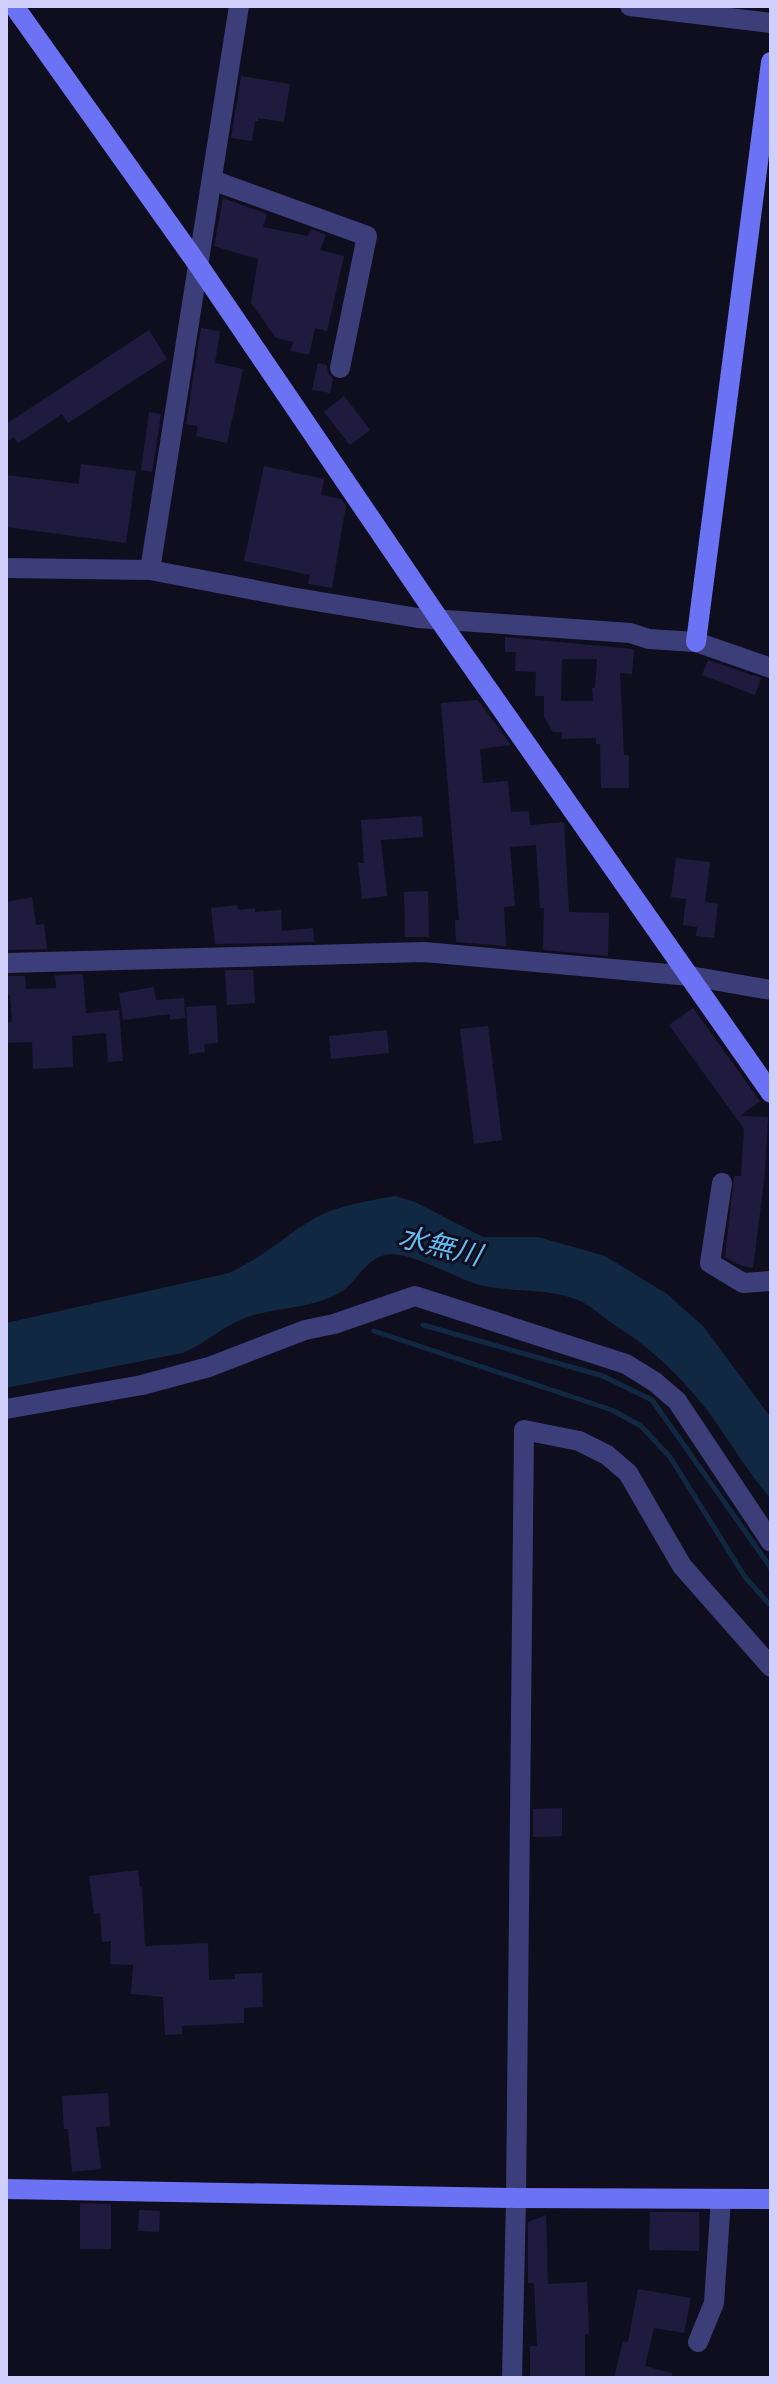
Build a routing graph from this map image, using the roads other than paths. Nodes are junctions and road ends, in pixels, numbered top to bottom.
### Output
1 (14, 6) edge
2 (239, 6) edge
3 (630, 6) edge
4 (771, 23) edge
5 (771, 62) edge
6 (769, 89) edge
7 (212, 180) junction
8 (199, 266) junction
9 (340, 368) dead end
10 (6, 568) edge
11 (150, 570) junction
12 (440, 619) junction
13 (696, 642) junction
14 (771, 668) edge
15 (6, 963) edge
16 (690, 976) junction
17 (771, 990) edge
18 (771, 1093) edge
19 (722, 1183) dead end
20 (771, 1281) edge
21 (6, 1409) edge
22 (771, 1542) edge
23 (771, 1667) edge
24 (6, 2189) edge
25 (516, 2198) junction
26 (721, 2199) junction
27 (771, 2199) edge
28 (698, 2342) dead end
29 (512, 2378) edge

1 - 8 street
2 - 7 street
3 - 4 street
5 - 6 street
6 - 13 street
7 - 8 street
7 - 9 street
8 - 11 street
8 - 12 street
10 - 11 street
11 - 12 street
12 - 13 street
12 - 16 street
13 - 14 street
15 - 16 street
16 - 17 street
16 - 18 street
19 - 20 street
21 - 22 street
23 - 25 street
24 - 25 street
25 - 26 street
25 - 29 street
26 - 27 street
26 - 28 street

